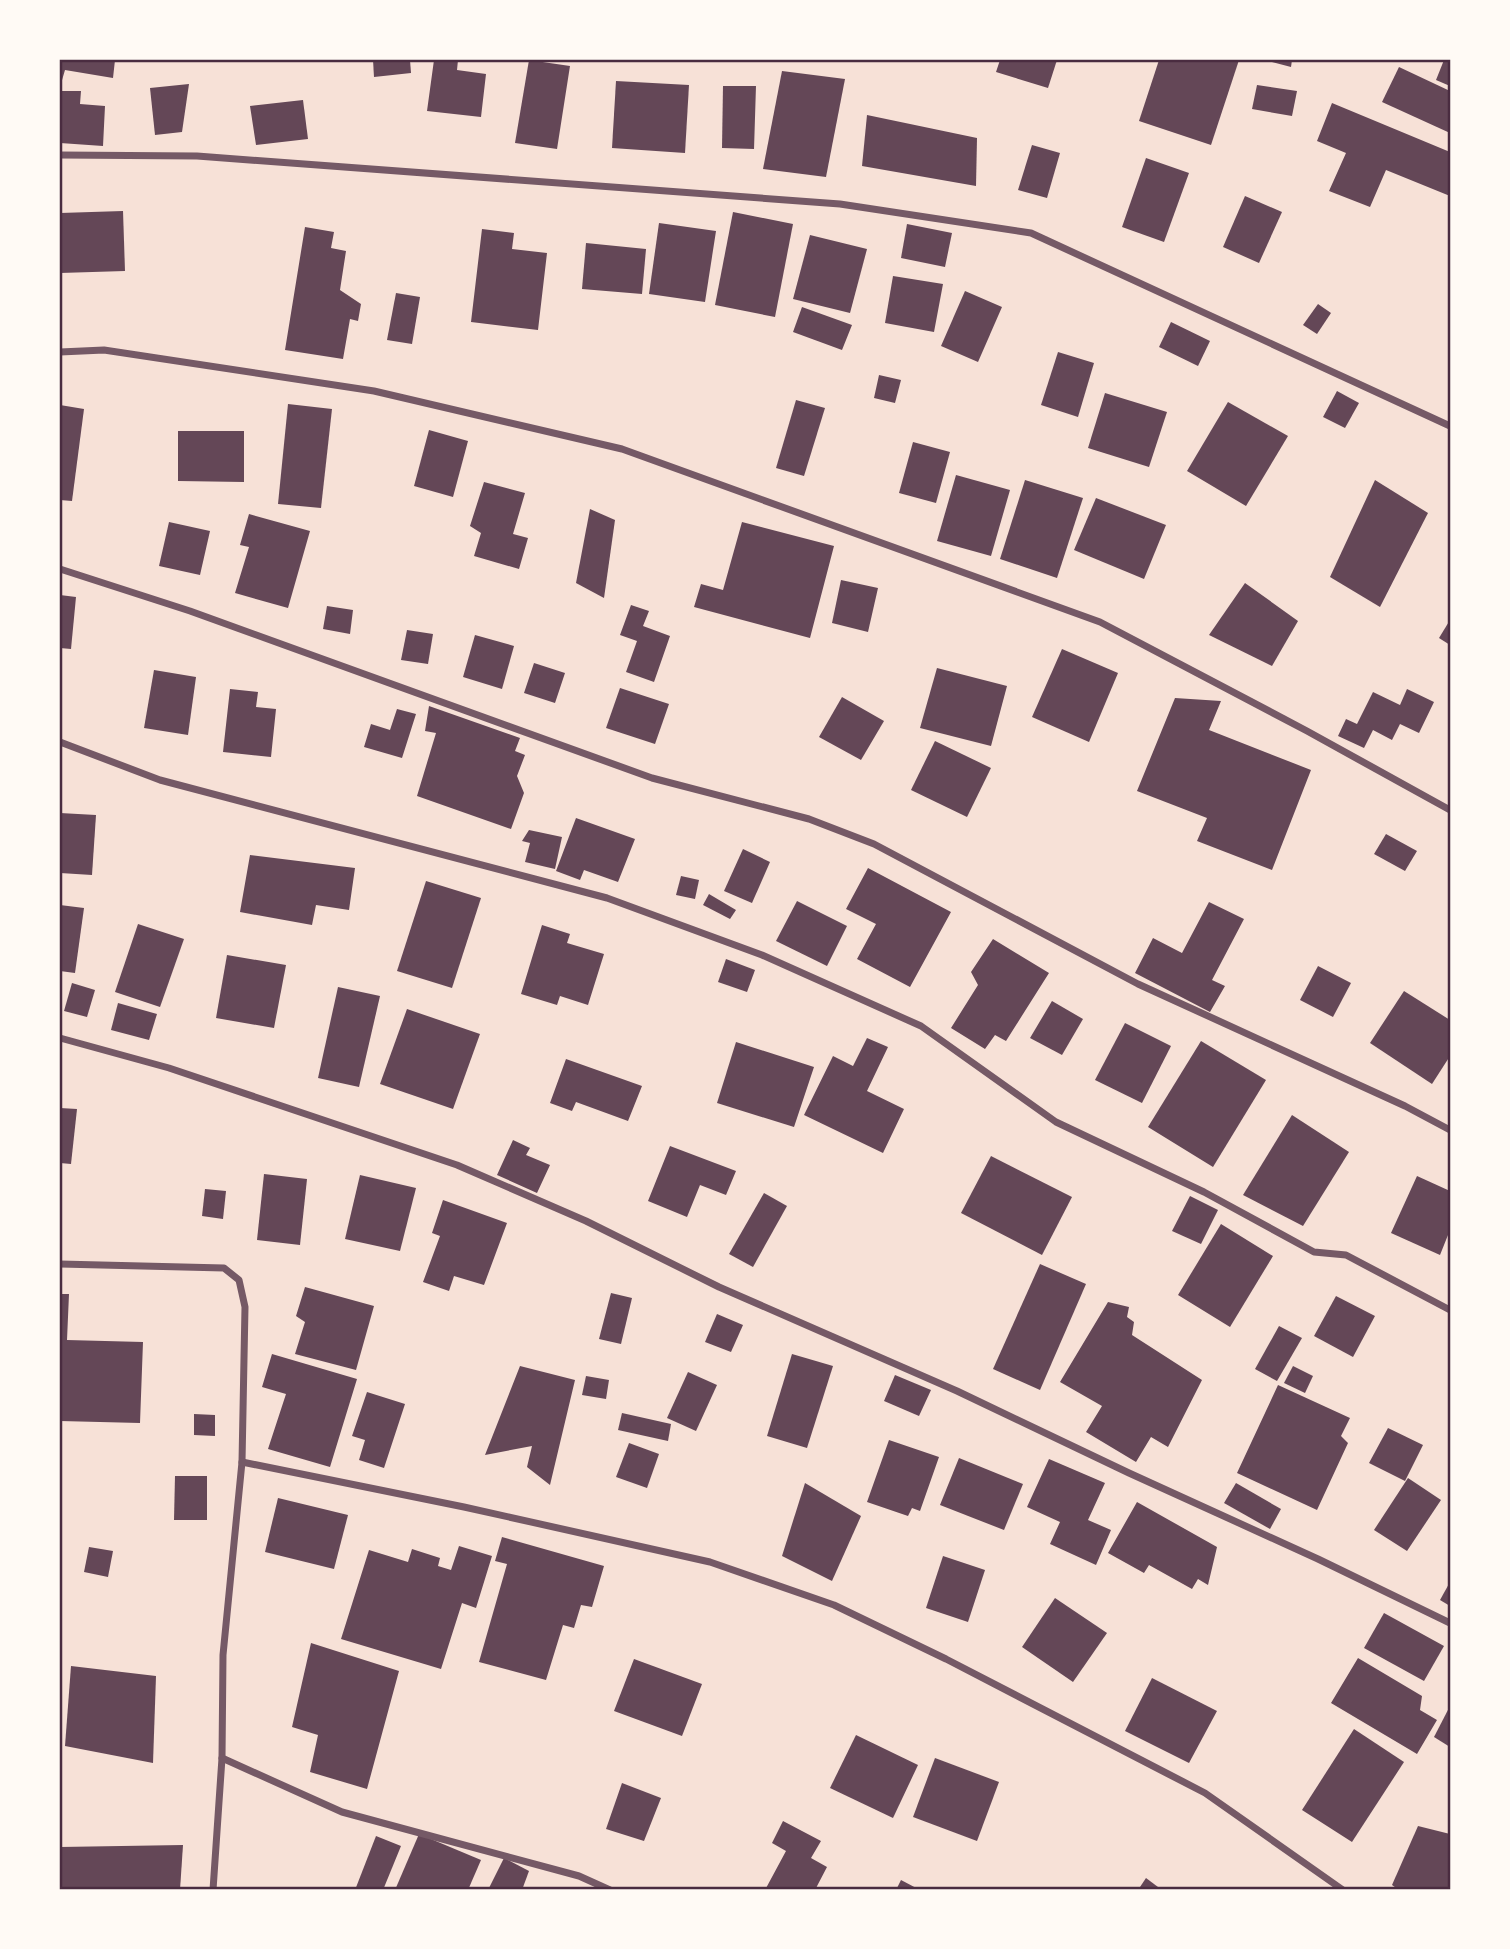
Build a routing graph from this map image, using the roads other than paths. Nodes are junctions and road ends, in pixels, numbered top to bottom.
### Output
1 (60, 155) edge
2 (60, 352) edge
3 (1451, 426) edge
4 (60, 569) edge
5 (60, 742) edge
6 (1451, 810) edge
7 (60, 1038) edge
8 (1451, 1130) edge
9 (60, 1264) edge
10 (1451, 1310) edge
11 (242, 1462) junction
12 (1451, 1623) edge
13 (222, 1758) junction
14 (213, 1889) edge
15 (610, 1889) edge
16 (1343, 1889) edge

1 - 3 street
2 - 6 street
4 - 8 street
5 - 10 street
7 - 12 street
9 - 11 street
11 - 13 street
11 - 16 street
13 - 14 street
13 - 15 street

